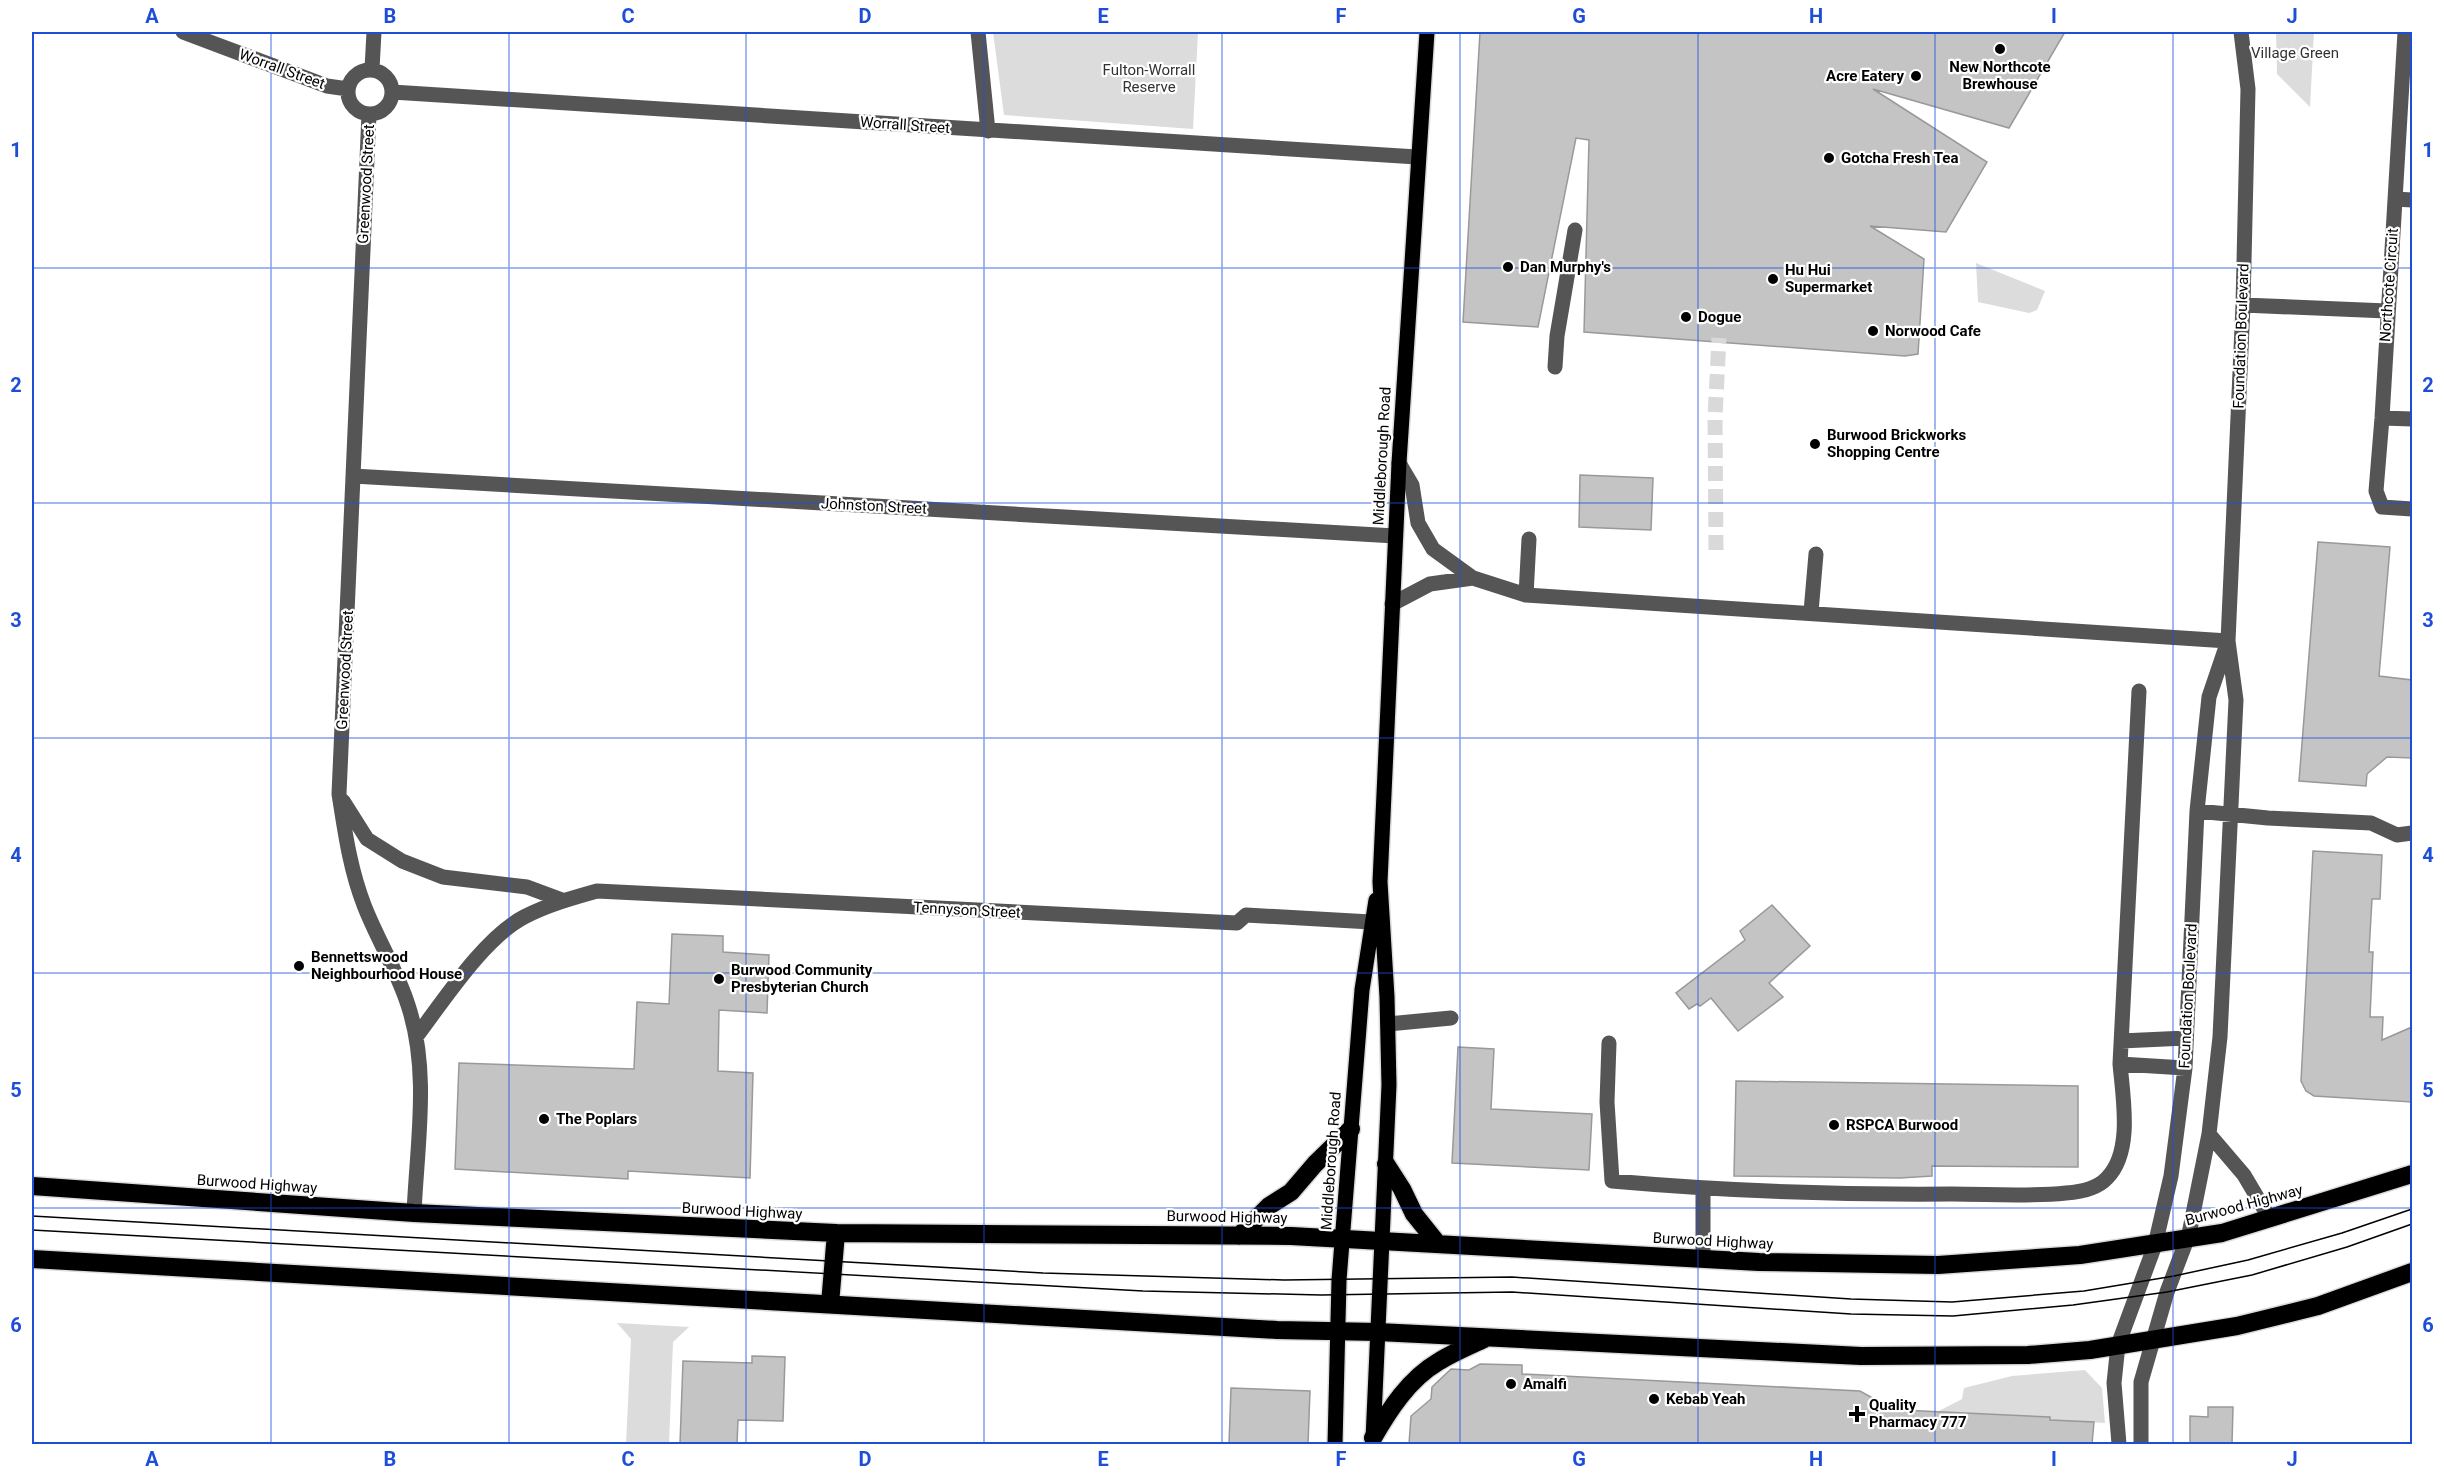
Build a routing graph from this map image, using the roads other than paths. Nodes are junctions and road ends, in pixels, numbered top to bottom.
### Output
1 (183, 32) edge
2 (374, 32) edge
3 (978, 32) edge
4 (1427, 32) edge
5 (2241, 32) edge
6 (2405, 32) edge
7 (372, 69) junction
8 (348, 88) junction
9 (392, 92) junction
10 (369, 114) junction
11 (988, 131) junction
12 (1417, 157) junction
13 (2395, 199) junction
14 (2412, 200) edge
15 (1575, 230) dead end
16 (2243, 304) junction
17 (2387, 311) junction
18 (1555, 368) dead end
19 (2382, 417) junction
20 (2412, 419) edge
21 (1399, 464) junction
22 (353, 476) junction
23 (2412, 509) edge
24 (1395, 536) junction
25 (1529, 539) dead end
26 (1815, 554) dead end
27 (1473, 578) junction
28 (1526, 595) junction
29 (1392, 604) junction
30 (1811, 612) junction
31 (2228, 641) junction
32 (2139, 691) dead end
33 (339, 794) junction
34 (2197, 811) junction
35 (2231, 814) junction
36 (2412, 833) edge
37 (1380, 882) junction
38 (562, 900) junction
39 (1371, 922) junction
40 (1451, 1018) dead end
41 (1388, 1024) junction
42 (416, 1036) junction
43 (2186, 1038) junction
44 (2121, 1041) junction
45 (1608, 1043) dead end
46 (2120, 1065) junction
47 (2185, 1068) junction
48 (1351, 1130) junction
49 (2209, 1134) junction
50 (1386, 1164) junction
51 (2412, 1174) edge
52 (32, 1186) edge
53 (1703, 1189) junction
54 (414, 1213) junction
55 (2270, 1219) junction
56 (836, 1233) junction
57 (1239, 1236) junction
58 (1343, 1239) junction
59 (2186, 1239) junction
60 (1382, 1242) junction
61 (1438, 1244) junction
62 (2155, 1245) junction
63 (1703, 1258) junction
64 (32, 1259) edge
65 (2412, 1272) edge
66 (830, 1304) junction
67 (1339, 1330) junction
68 (1378, 1332) junction
69 (1486, 1338) junction
70 (2152, 1340) junction
71 (2118, 1345) junction
72 (1373, 1441) edge
73 (1335, 1444) edge
74 (2119, 1444) edge
75 (2141, 1444) edge

1 - 8 street, Worrall Street
2 - 7 street
3 - 11 street
4 - 12 main road, Middleborough Road
5 - 16 street, Foundation Boulevard
6 - 13 street, Northcote Circuit
7 - 8 street
7 - 9 street
8 - 10 street
9 - 10 street
9 - 11 street, Worrall Street
10 - 22 street, Greenwood Street
11 - 12 street, Worrall Street
12 - 21 main road, Middleborough Road
13 - 14 street
13 - 17 street, Northcote Circuit
15 - 18 street
16 - 17 street
16 - 31 street, Foundation Boulevard
17 - 19 street, Northcote Circuit
19 - 20 street
19 - 23 street, Northcote Circuit
21 - 24 main road, Middleborough Road
21 - 27 street
22 - 24 street, Johnston Street
22 - 33 street, Greenwood Street
24 - 29 main road, Middleborough Road
25 - 28 street
26 - 30 street
27 - 28 street
27 - 29 street
28 - 30 street
29 - 37 main road, Middleborough Road
30 - 31 street
31 - 34 street, Foundation Boulevard
31 - 35 street, Foundation Boulevard
32 - 44 street
33 - 38 street
33 - 42 street, Greenwood Street
34 - 35 street
34 - 43 street, Foundation Boulevard
35 - 36 street
35 - 49 street, Foundation Boulevard
37 - 39 main road, Middleborough Road
37 - 41 main road, Middleborough Road
38 - 39 street, Tennyson Street
38 - 42 street, Tennyson Street
39 - 48 main road, Middleborough Road
40 - 41 street
41 - 50 main road, Middleborough Road
42 - 54 street, Greenwood Street
43 - 44 street
43 - 47 street, Foundation Boulevard
44 - 46 street
45 - 53 street
46 - 47 street
46 - 53 street
47 - 62 street, Foundation Boulevard
48 - 57 highway
48 - 58 main road, Middleborough Road
49 - 55 street
49 - 59 street, Foundation Boulevard
50 - 60 main road, Middleborough Road
50 - 61 highway
51 - 55 highway, Burwood Highway
52 - 54 highway, Burwood Highway
53 - 63 street
54 - 56 highway, Burwood Highway
55 - 59 highway, Burwood Highway
56 - 57 highway, Burwood Highway
56 - 66 highway
57 - 58 highway, Burwood Highway
58 - 60 highway, Burwood Highway
58 - 67 main road, Middleborough Road
59 - 62 highway, Burwood Highway
59 - 70 street, Foundation Boulevard
60 - 61 highway, Burwood Highway
60 - 68 main road, Middleborough Road
61 - 63 highway, Burwood Highway
62 - 63 highway, Burwood Highway
62 - 71 street, Foundation Boulevard
64 - 66 highway
65 - 70 highway
66 - 67 highway
67 - 68 highway
67 - 73 main road, Middleborough Road
68 - 69 highway
68 - 72 main road, Middleborough Road
69 - 71 highway
69 - 72 highway
70 - 71 highway
70 - 75 street, Foundation Boulevard
71 - 74 street, Foundation Boulevard

